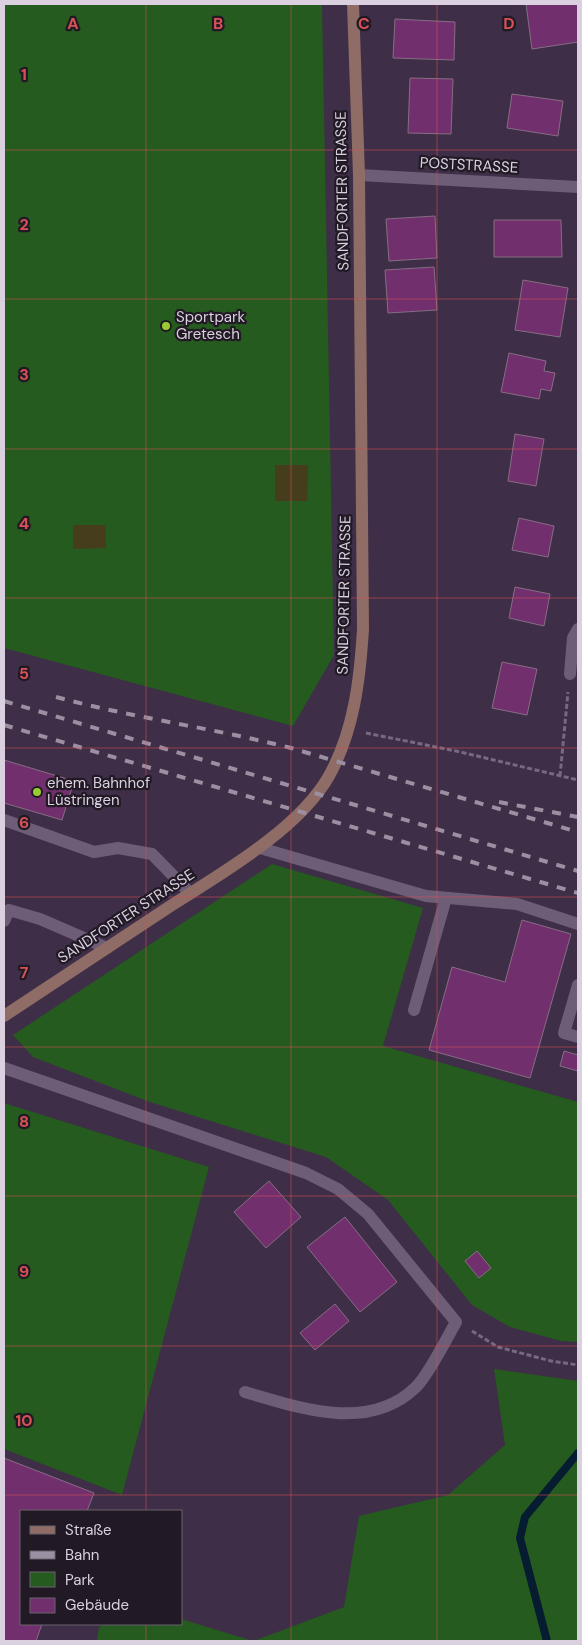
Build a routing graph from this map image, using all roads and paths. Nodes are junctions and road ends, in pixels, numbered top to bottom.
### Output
1 (353, 4) edge
2 (359, 175) junction
3 (578, 187) edge
4 (578, 629) edge
5 (570, 674) joint
6 (348, 730) junction
7 (560, 776) junction
8 (578, 780) edge
9 (4, 820) edge
10 (260, 848) junction
11 (190, 893) junction
12 (446, 898) junction
13 (4, 921) edge
14 (578, 924) edge
15 (107, 948) junction
16 (578, 985) edge
17 (414, 1010) dead end
18 (4, 1016) edge
19 (578, 1037) edge
20 (4, 1068) edge
21 (456, 1322) junction
22 (578, 1365) edge
23 (245, 1392) dead end

1 - 2 street, SANDFORTER STRASSE
2 - 3 street, POSTSTRASSE
2 - 6 street, SANDFORTER STRASSE
4 - 5 street
5 - 7 path
6 - 7 path
6 - 10 street, SANDFORTER STRASSE
7 - 8 path
9 - 11 street
10 - 11 street, SANDFORTER STRASSE
10 - 12 street
11 - 15 street, SANDFORTER STRASSE
12 - 14 street
12 - 17 street
13 - 15 street
15 - 18 street, SANDFORTER STRASSE
16 - 19 street
20 - 21 street
21 - 22 path
21 - 23 street

